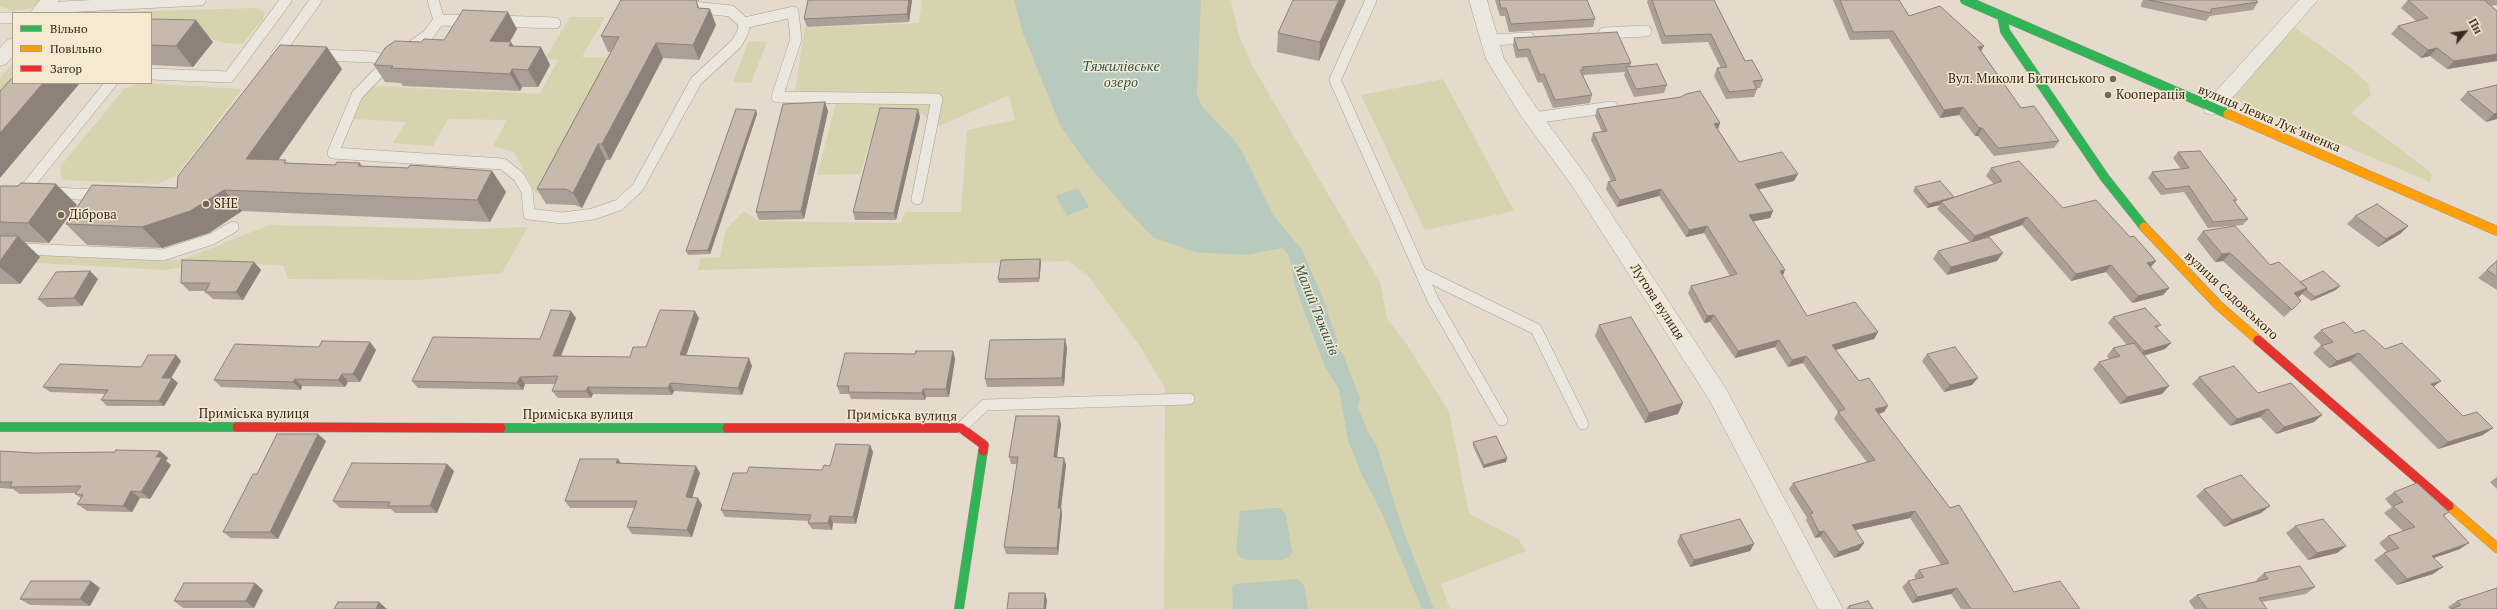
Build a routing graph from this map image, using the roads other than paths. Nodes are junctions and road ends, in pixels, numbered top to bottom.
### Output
1 (183, 0) edge
2 (200, 0) edge
3 (286, 0) edge
4 (316, 0) edge
5 (433, 0) edge
6 (1371, 0) edge
7 (1478, 0) edge
8 (1965, 0) edge
9 (2309, 0) edge
10 (678, 5) edge
11 (44, 7) edge
12 (2002, 16) junction
13 (0, 18) edge
14 (12, 18) edge
15 (439, 20) junction
16 (554, 23) dead end
17 (744, 23) junction
18 (1646, 31) dead end
19 (1591, 34) edge
20 (1537, 38) edge
21 (1490, 40) junction
22 (12, 45) edge
23 (278, 53) junction
24 (294, 54) edge
25 (310, 54) edge
26 (0, 60) edge
27 (389, 62) junction
28 (269, 65) edge
29 (152, 74) edge
30 (110, 84) edge
31 (1624, 106) edge
32 (2212, 108) junction
33 (1533, 118) junction
34 (114, 195) edge
35 (917, 199) dead end
36 (233, 227) dead end
37 (2497, 231) edge
38 (0, 248) edge
39 (1421, 273) junction
40 (1189, 399) dead end
41 (1502, 420) dead end
42 (1582, 424) dead end
43 (0, 427) edge
44 (961, 428) junction
45 (2497, 548) edge
46 (959, 609) edge
47 (1831, 609) edge

1 - 2 lane
1 - 11 lane
3 - 29 lane
4 - 23 lane
5 - 15 lane
6 - 39 lane
7 - 21 street, Лугова вулиця
8 - 12 street, вулиця Левка Лукʼяненка
9 - 32 street
10 - 17 lane
12 - 32 street, вулиця Левка Лукʼяненка
12 - 45 street, вулиця Садовського
13 - 14 lane
15 - 16 lane
15 - 27 lane
17 - 27 lane
17 - 35 lane
18 - 19 lane
20 - 21 lane
21 - 33 street, Лугова вулиця
22 - 26 street
23 - 24 lane
23 - 28 lane
25 - 27 lane
30 - 34 lane
31 - 33 lane
32 - 37 street, вулиця Левка Лукʼяненка
33 - 47 street, Лугова вулиця
36 - 38 lane
39 - 41 lane
39 - 42 lane
40 - 44 lane
43 - 44 street, Приміська вулиця
44 - 46 street, Приміська вулиця

